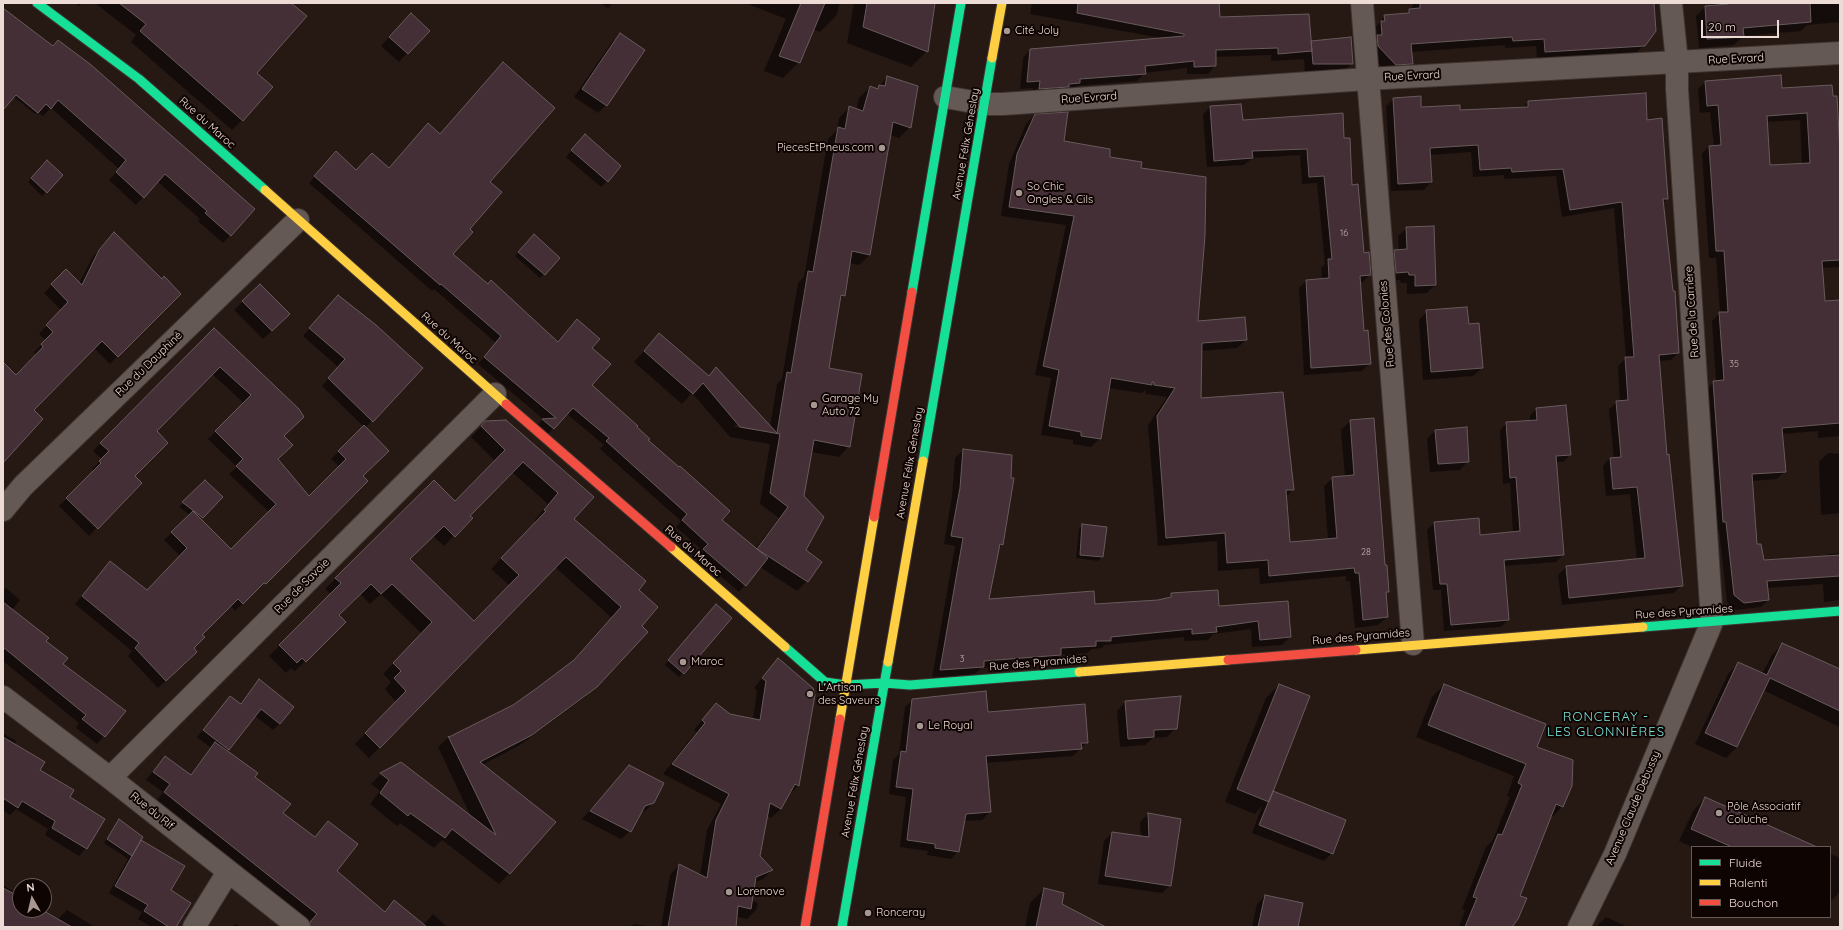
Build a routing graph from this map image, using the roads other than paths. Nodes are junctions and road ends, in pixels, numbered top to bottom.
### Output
1 (37, 3) edge
2 (961, 3) edge
3 (1002, 3) edge
4 (1362, 3) edge
5 (1671, 3) edge
6 (1840, 53) edge
7 (1677, 62) junction
8 (1368, 79) junction
9 (945, 97) junction
10 (985, 104) junction
11 (298, 220) junction
12 (495, 394) junction
13 (3, 510) edge
14 (1840, 611) edge
15 (1712, 622) junction
16 (1413, 644) junction
17 (884, 683) junction
18 (846, 685) junction
19 (3, 697) edge
20 (110, 778) junction
21 (228, 872) junction
22 (194, 927) edge
23 (299, 927) edge
24 (805, 927) edge
25 (842, 927) edge
26 (1579, 927) edge

1 - 11 street, Rue du Maroc
2 - 9 street
3 - 10 street, Avenue Félix Géneslay
4 - 8 street, Rue des Colonies
5 - 7 street, Rue de la Carrière
6 - 7 street, Rue Evrard
7 - 8 street, Rue Evrard
7 - 15 street, Rue de la Carrière
8 - 10 street, Rue Evrard
8 - 16 street, Rue des Colonies
9 - 10 street, Rue Evrard
9 - 18 street
10 - 17 street, Avenue Félix Géneslay
11 - 12 street, Rue du Maroc
11 - 13 street, Rue du Dauphiné
12 - 18 street, Rue du Maroc
12 - 20 street, Rue de Savoie
14 - 15 street, Rue des Pyramides
15 - 16 street, Rue des Pyramides
15 - 26 street, Avenue Claude Debussy
16 - 17 street, Rue des Pyramides
17 - 18 street, Rue du Maroc
17 - 25 street, Avenue Félix Géneslay
18 - 24 street
19 - 20 street, Rue du Rif
20 - 21 street, Rue du Rif
21 - 22 street
21 - 23 street, Rue du Rif

